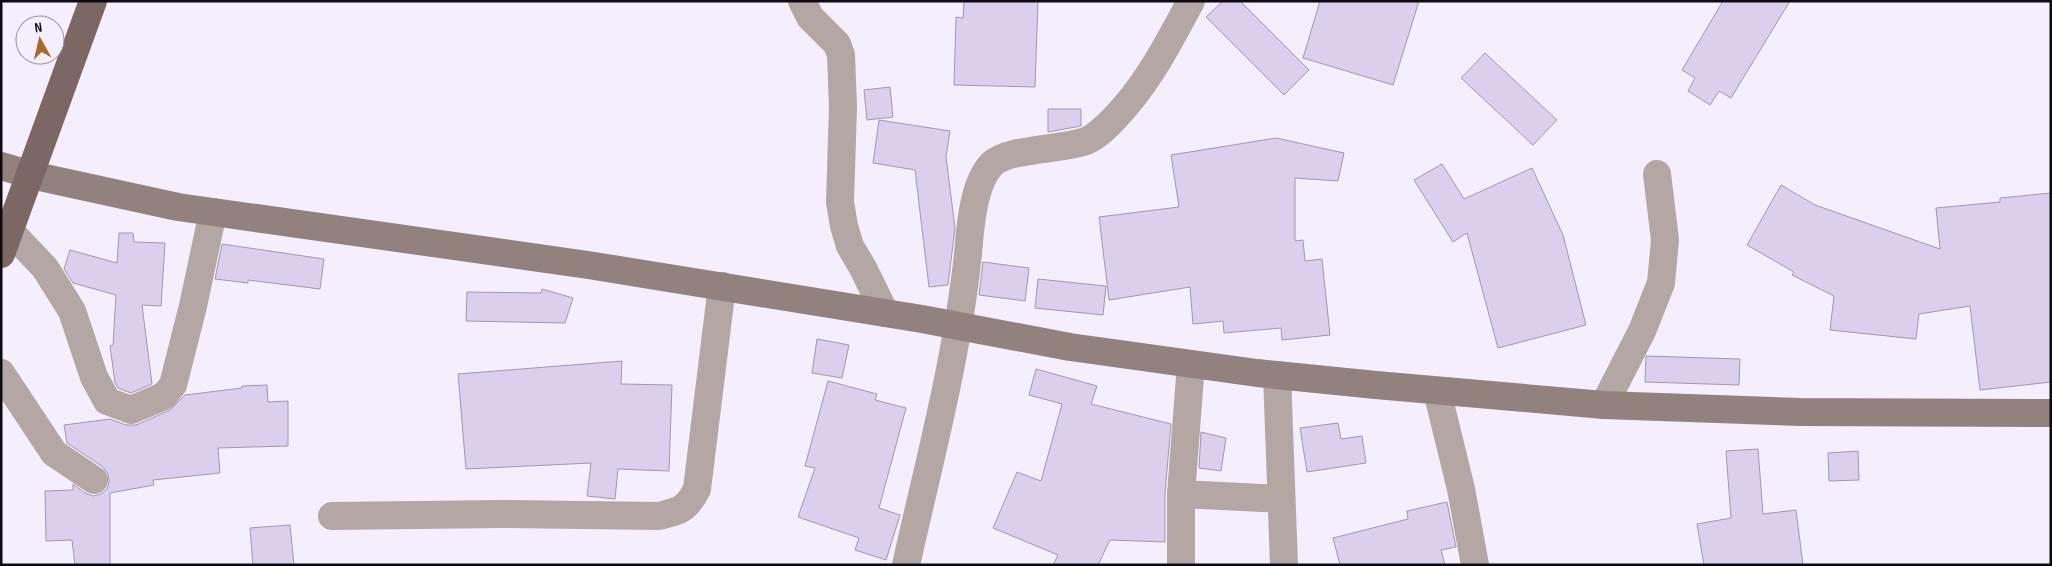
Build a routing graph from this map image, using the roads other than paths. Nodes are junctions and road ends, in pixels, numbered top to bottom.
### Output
1 (93, 1) edge
2 (802, 1) edge
3 (1191, 1) edge
4 (1, 166) edge
5 (1657, 174) dead end
6 (31, 175) junction
7 (213, 212) junction
8 (5, 243) edge
9 (722, 286) junction
10 (885, 313) junction
11 (960, 326) junction
12 (1190, 364) junction
13 (1, 373) edge
14 (1277, 375) junction
15 (1437, 391) junction
16 (1604, 405) junction
17 (2051, 413) edge
18 (94, 480) dead end
19 (1181, 494) junction
20 (1282, 499) junction
21 (332, 516) dead end
22 (906, 565) edge
23 (1181, 565) edge
24 (1284, 565) edge
25 (1475, 565) edge

1 - 6 main road
2 - 10 street
3 - 11 street
4 - 6 main road
5 - 16 street
6 - 7 main road
6 - 8 main road
7 - 8 street
7 - 9 main road
9 - 10 main road
9 - 21 street
10 - 11 main road
11 - 12 main road
11 - 22 street
12 - 14 main road
12 - 19 street
13 - 18 street
14 - 15 main road
14 - 20 street
15 - 16 main road
15 - 25 street
16 - 17 main road
19 - 20 street
19 - 23 street
20 - 24 street

